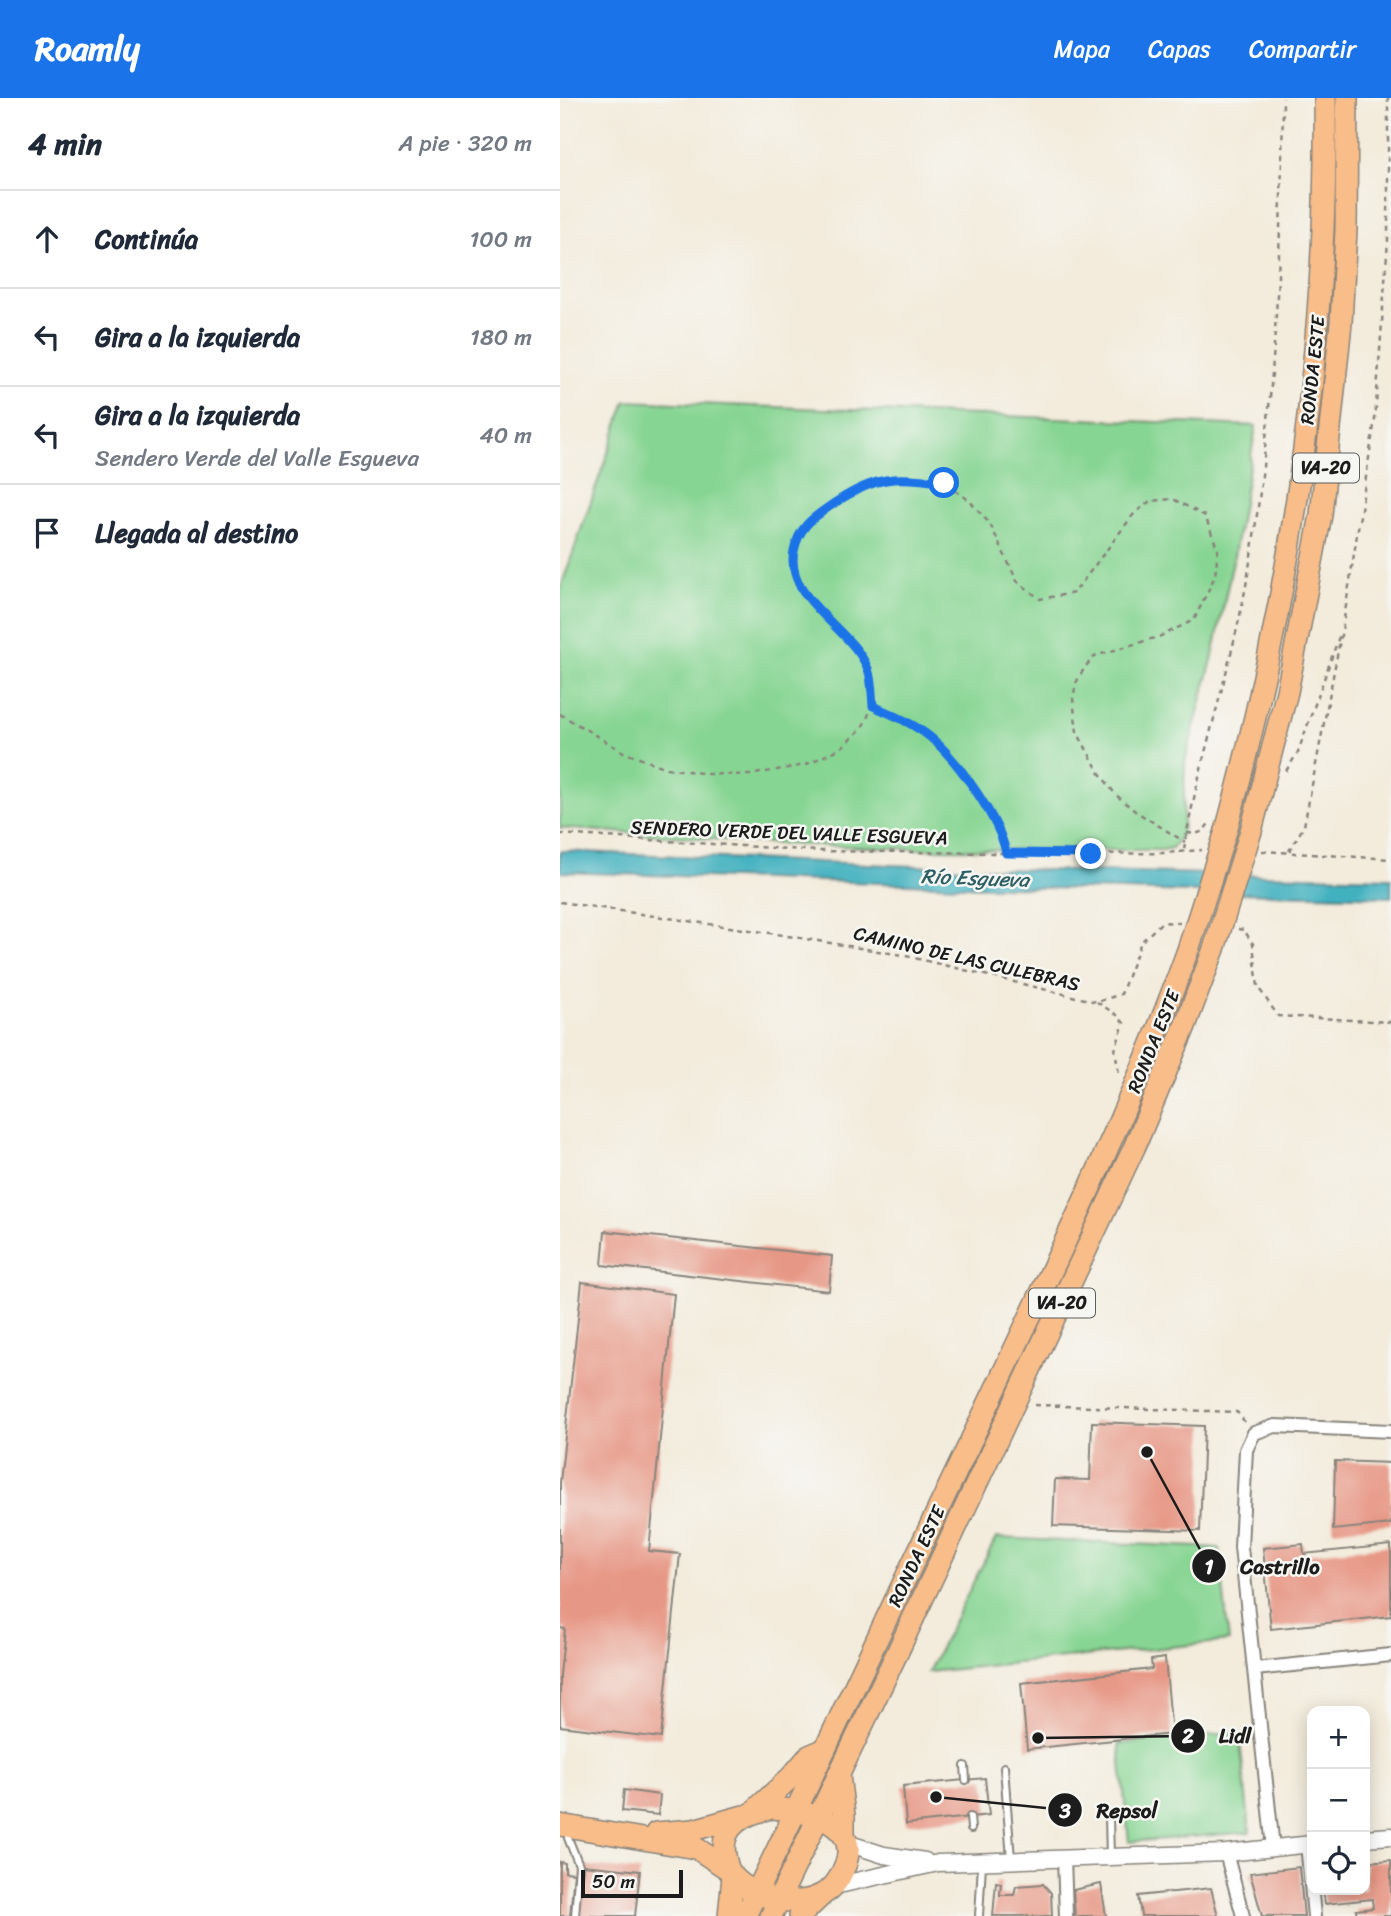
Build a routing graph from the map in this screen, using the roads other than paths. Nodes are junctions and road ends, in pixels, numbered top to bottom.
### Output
1 (1325, 98) edge
2 (1347, 98) edge
3 (1391, 1431) edge
4 (1391, 1655) edge
5 (1255, 1669) junction
6 (824, 1749) junction
7 (965, 1766) dead end
8 (1004, 1767) dead end
9 (839, 1775) junction
10 (966, 1780) dead end
11 (795, 1810) junction
12 (748, 1814) junction
13 (818, 1817) junction
14 (1109, 1817) dead end
15 (970, 1818) dead end
16 (564, 1826) edge
17 (971, 1829) dead end
18 (622, 1835) junction
19 (1391, 1836) edge
20 (1370, 1838) edge
21 (845, 1839) junction
22 (1307, 1844) edge
23 (1273, 1848) junction
24 (1226, 1853) junction
25 (1110, 1857) junction
26 (1064, 1858) junction
27 (1011, 1861) junction
28 (982, 1862) junction
29 (938, 1863) junction
30 (730, 1872) junction
31 (756, 1892) junction
32 (1313, 1895) edge
33 (814, 1904) edge
34 (774, 1908) edge
35 (575, 1916) edge
36 (729, 1916) edge
37 (745, 1916) edge
38 (979, 1916) edge
39 (1066, 1916) edge
40 (1243, 1916) edge
41 (1314, 1916) edge

1 - 6 main road, RONDA ESTE / VA-20, bridge
2 - 9 main road, RONDA ESTE / VA-20, bridge
3 - 5 street
4 - 5 street
5 - 23 street
6 - 11 main road, RONDA ESTE / VA-20
6 - 12 main road
7 - 10 lane
8 - 27 lane
9 - 13 main road, RONDA ESTE / VA-20
9 - 21 main road
11 - 12 main road
11 - 13 main road
11 - 31 main road, RONDA ESTE / VA-20
12 - 18 main road
12 - 30 main road
13 - 21 main road
13 - 34 main road, RONDA ESTE / VA-20
14 - 25 lane
15 - 17 lane
16 - 18 main road
16 - 35 lane
18 - 30 main road
19 - 20 street
21 - 29 street
21 - 33 main road
22 - 23 street
23 - 24 street
24 - 25 street
24 - 40 street
25 - 26 street
26 - 27 street
26 - 39 street
27 - 28 street
28 - 29 street
28 - 38 lane
29 - 33 street
30 - 31 main road
30 - 36 main road
31 - 34 main road
31 - 37 main road, RONDA ESTE / VA-20
32 - 41 street
33 - 34 main road

